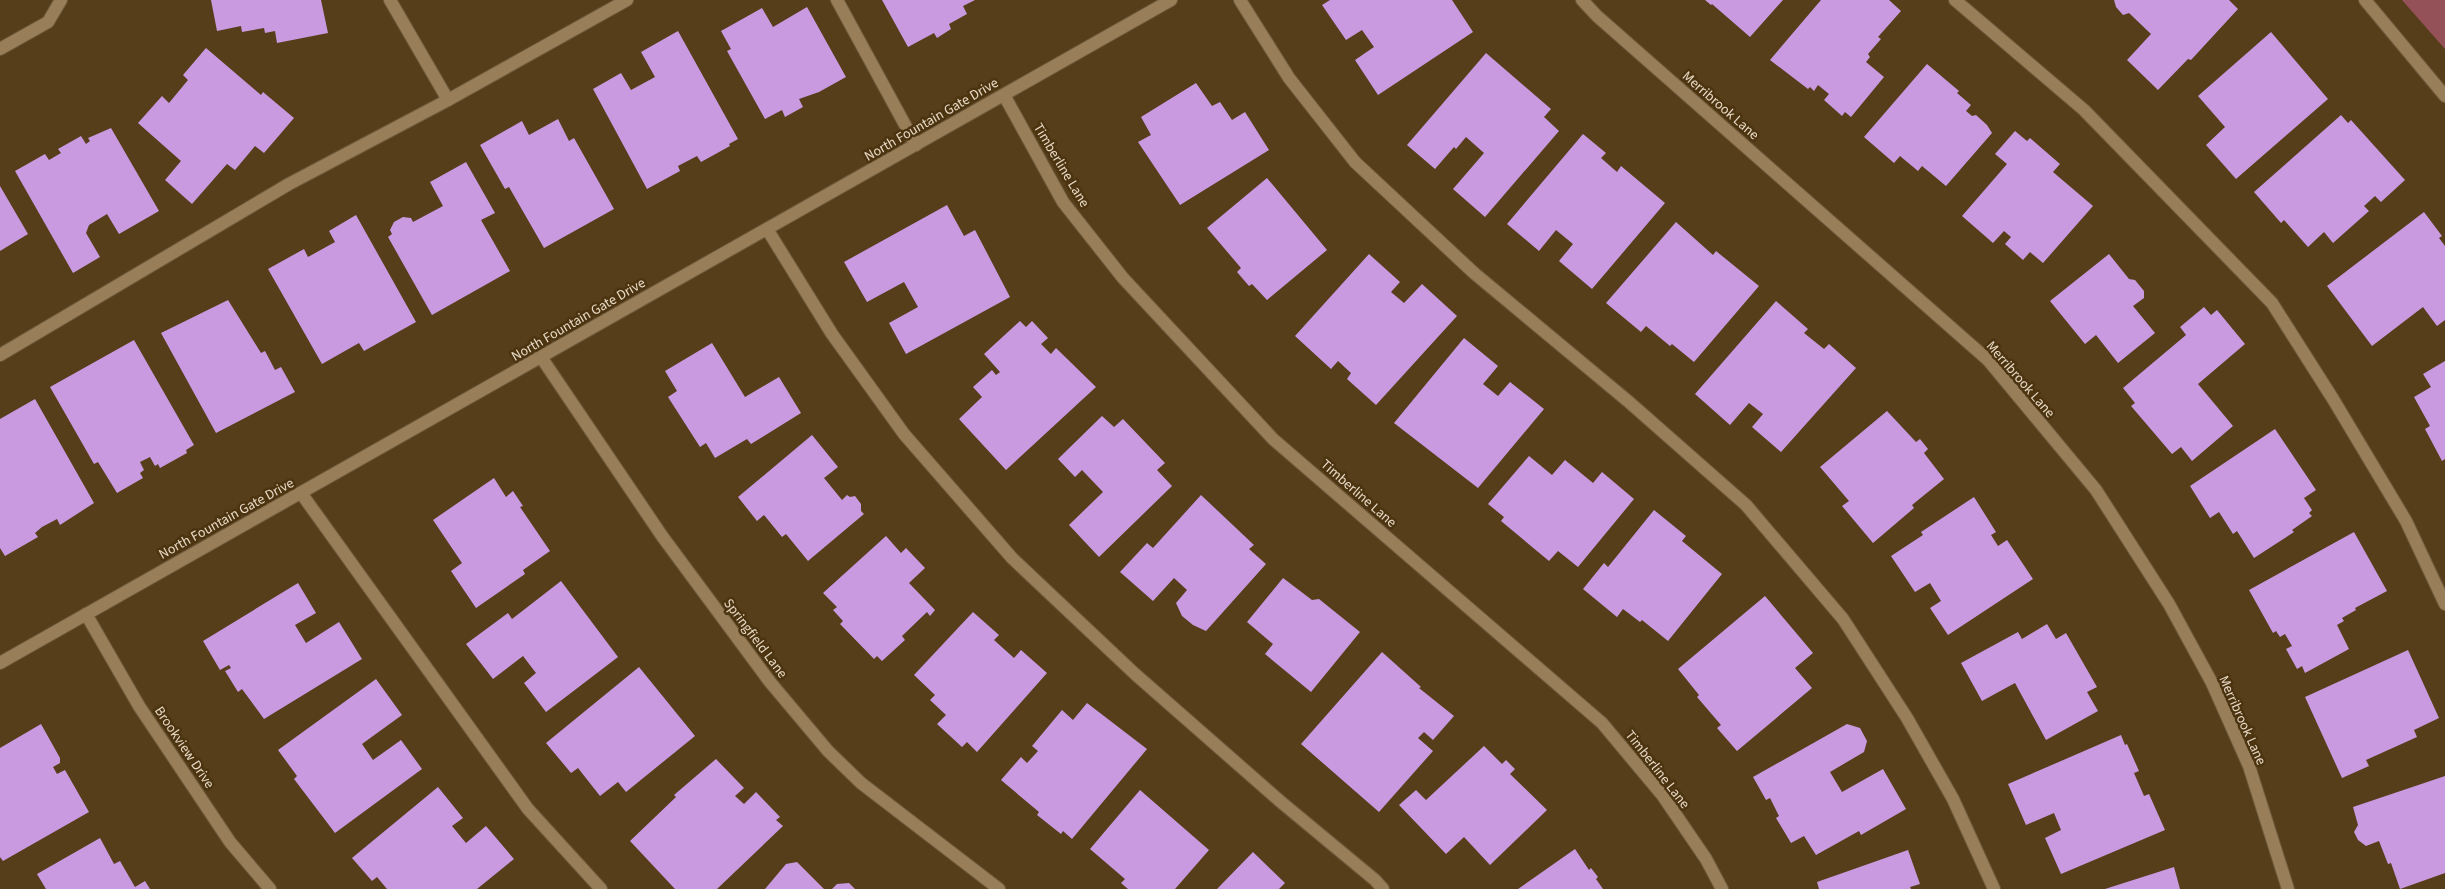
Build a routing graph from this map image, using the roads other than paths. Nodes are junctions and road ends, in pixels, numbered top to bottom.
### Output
1 (61, 0) edge
2 (390, 0) edge
3 (627, 0) edge
4 (837, 0) edge
5 (1171, 0) edge
6 (1240, 0) edge
7 (1582, 0) edge
8 (1955, 0) edge
9 (2365, 0) edge
10 (0, 49) edge
11 (1004, 95) junction
12 (2445, 96) edge
13 (448, 100) junction
14 (916, 145) junction
15 (767, 229) junction
16 (0, 355) edge
17 (541, 357) junction
18 (301, 493) junction
19 (2445, 604) edge
20 (86, 614) junction
21 (0, 663) edge
22 (270, 889) edge
23 (602, 889) edge
24 (999, 889) edge
25 (1383, 889) edge
26 (1722, 889) edge
27 (1994, 889) edge
28 (2288, 889) edge

1 - 10 street
2 - 13 street
3 - 13 street
4 - 14 street
5 - 11 street, North Fountain Gate Drive
6 - 27 street
7 - 28 street, Merribrook Lane
8 - 19 street
9 - 12 street
11 - 14 street, North Fountain Gate Drive
11 - 26 street, Timberline Lane
13 - 16 street
14 - 15 street, North Fountain Gate Drive
15 - 17 street, North Fountain Gate Drive
15 - 25 street
17 - 18 street, North Fountain Gate Drive
17 - 24 street, Springfield Lane
18 - 20 street, North Fountain Gate Drive
18 - 23 street
20 - 21 street, North Fountain Gate Drive
20 - 22 street, Brookview Drive

